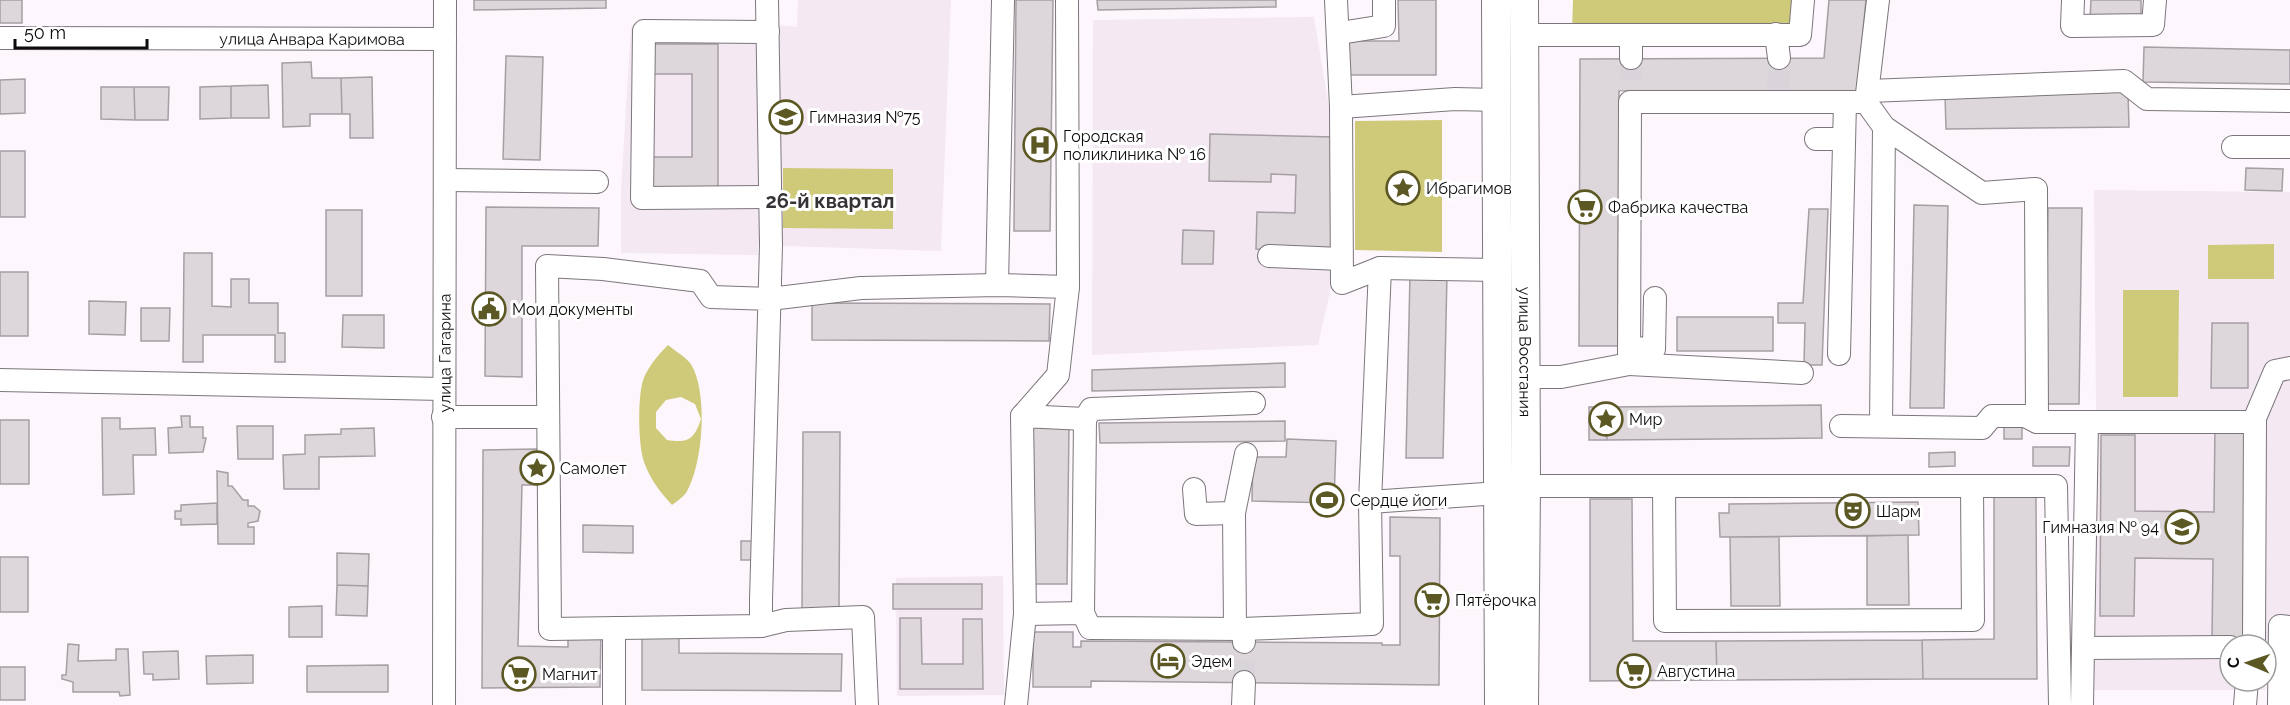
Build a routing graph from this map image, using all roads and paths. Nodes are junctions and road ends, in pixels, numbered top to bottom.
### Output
1 (445, 0) edge
2 (767, 0) edge
3 (1003, 0) edge
4 (1067, 0) edge
5 (1336, 0) edge
6 (1384, 0) edge
7 (1496, 0) edge
8 (1524, 0) edge
9 (1803, 0) edge
10 (1878, 0) edge
11 (2073, 0) edge
12 (2155, 0) edge
13 (768, 32) junction
14 (1340, 33) junction
15 (1776, 34) junction
16 (1524, 35) junction
17 (0, 38) edge
18 (445, 39) junction
19 (1779, 58) tunnel mouth
20 (1860, 98) junction
21 (1497, 100) junction
22 (2290, 101) edge
23 (1341, 107) junction
24 (1884, 127) junction
25 (1816, 139) dead end
26 (1844, 139) junction
27 (2233, 147) dead end
28 (2290, 147) edge
29 (446, 180) junction
30 (597, 182) dead end
31 (770, 197) junction
32 (1269, 256) dead end
33 (1341, 259) junction
34 (1380, 268) junction
35 (1497, 270) junction
36 (997, 285) junction
37 (1068, 287) junction
38 (1654, 298) dead end
39 (770, 299) junction
40 (1839, 354) dead end
41 (1629, 356) junction
42 (2290, 368) edge
43 (1802, 373) dead end
44 (1526, 377) junction
45 (0, 380) edge
46 (443, 389) junction
47 (1254, 403) dead end
48 (1022, 416) junction
49 (443, 417) junction
50 (547, 417) junction
51 (1085, 419) junction
52 (2037, 422) junction
53 (2088, 422) junction
54 (2255, 422) junction
55 (1841, 426) dead end
56 (1881, 426) junction
57 (1246, 454) dead end
58 (1526, 486) junction
59 (1665, 486) junction
60 (1972, 486) junction
61 (1194, 489) dead end
62 (1499, 493) junction
63 (1370, 502) junction
64 (1234, 513) junction
65 (1083, 613) junction
66 (1025, 614) junction
67 (761, 626) junction
68 (2290, 627) edge
69 (614, 628) junction
70 (1241, 633) junction
71 (2254, 633) edge
72 (2218, 647) edge
73 (2084, 648) junction
74 (1244, 682) tunnel mouth
75 (444, 705) edge
76 (614, 705) edge
77 (867, 705) edge
78 (1016, 705) edge
79 (1243, 705) edge
80 (1499, 705) edge
81 (1524, 705) edge
82 (2060, 705) edge
83 (2082, 705) edge
84 (2279, 705) edge

1 - 18 street, улица Гагарина
2 - 13 street
3 - 36 street
4 - 37 street
5 - 14 street
6 - 14 street
7 - 21 main road, улица Восстания
8 - 16 main road, улица Восстания
9 - 15 street
10 - 20 street
11 - 12 street
13 - 31 street
13 - 31 street
14 - 23 street
15 - 16 street
15 - 19 street
16 - 44 main road, улица Восстания
17 - 18 street, улица Анвара Каримова
18 - 29 street, улица Гагарина
20 - 22 street
20 - 24 street
20 - 26 street
20 - 41 street
21 - 23 street
21 - 35 main road, улица Восстания
23 - 33 street
24 - 52 street
24 - 56 street
25 - 26 street
26 - 40 street
27 - 28 street
29 - 30 street
29 - 46 street, улица Гагарина
31 - 39 street
32 - 33 street
33 - 34 street
34 - 35 street
34 - 63 street
35 - 62 main road, улица Восстания
36 - 37 street
36 - 39 street
37 - 48 street
38 - 41 street
39 - 50 street
39 - 67 street
41 - 43 street
41 - 44 street
42 - 54 street
44 - 58 main road, улица Восстания
45 - 46 street
46 - 49 street, улица Гагарина
47 - 51 street
48 - 51 street
48 - 66 street
49 - 50 street
49 - 75 street, улица Гагарина
50 - 69 street
51 - 65 street
52 - 53 street
52 - 56 street
53 - 54 street
53 - 73 street
54 - 71 street
55 - 56 street
57 - 64 street
58 - 59 street
58 - 81 main road, улица Восстания
59 - 60 street
59 - 60 street
60 - 82 street
61 - 64 street
62 - 63 street
62 - 80 main road, улица Восстания
63 - 70 street
64 - 70 street
65 - 66 street
65 - 70 street
66 - 78 street
67 - 69 street
67 - 77 street
68 - 84 street
69 - 76 street
72 - 73 street
73 - 83 street
74 - 79 street

